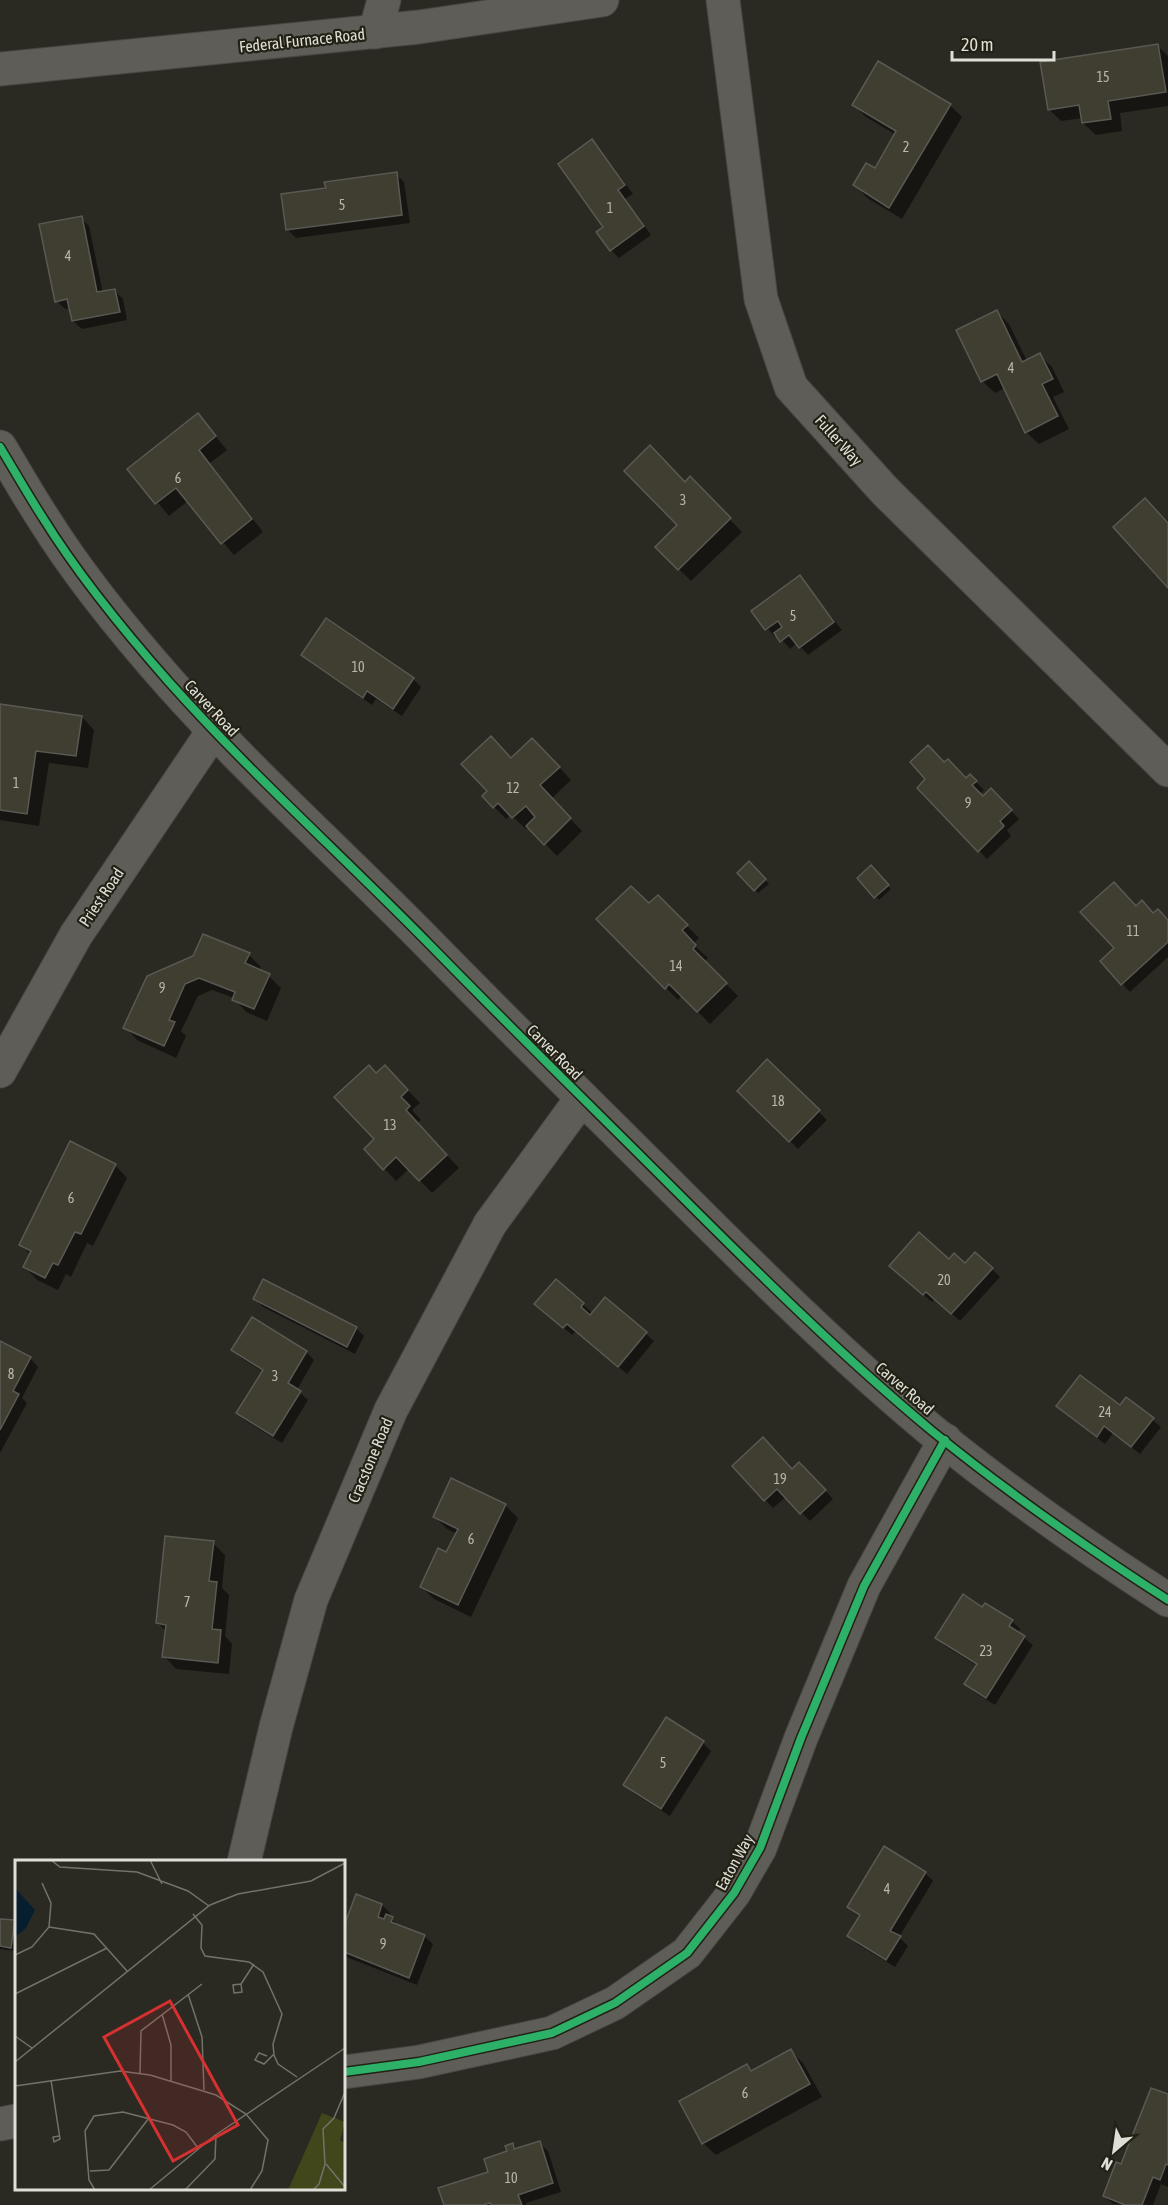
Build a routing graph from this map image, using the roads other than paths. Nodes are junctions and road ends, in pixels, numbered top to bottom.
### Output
1 (384, 0) edge
2 (602, 0) edge
3 (723, 0) edge
4 (375, 32) junction
5 (0, 69) edge
6 (0, 447) edge
7 (214, 730) junction
8 (1166, 765) edge
9 (0, 1071) edge
10 (582, 1098) junction
11 (945, 1440) junction
12 (1168, 1600) edge
13 (244, 1860) edge
14 (345, 2072) edge
15 (15, 2121) edge
16 (0, 2124) edge

1 - 4 street
2 - 4 street, Federal Furnace Road
3 - 8 street, Fuller Way
4 - 5 street, Federal Furnace Road
6 - 7 street, Carver Road
7 - 9 street, Priest Road
7 - 10 street, Carver Road
10 - 11 street, Carver Road
10 - 13 street, Cracstone Road
11 - 12 street, Carver Road
11 - 14 street, Eaton Way
15 - 16 street

